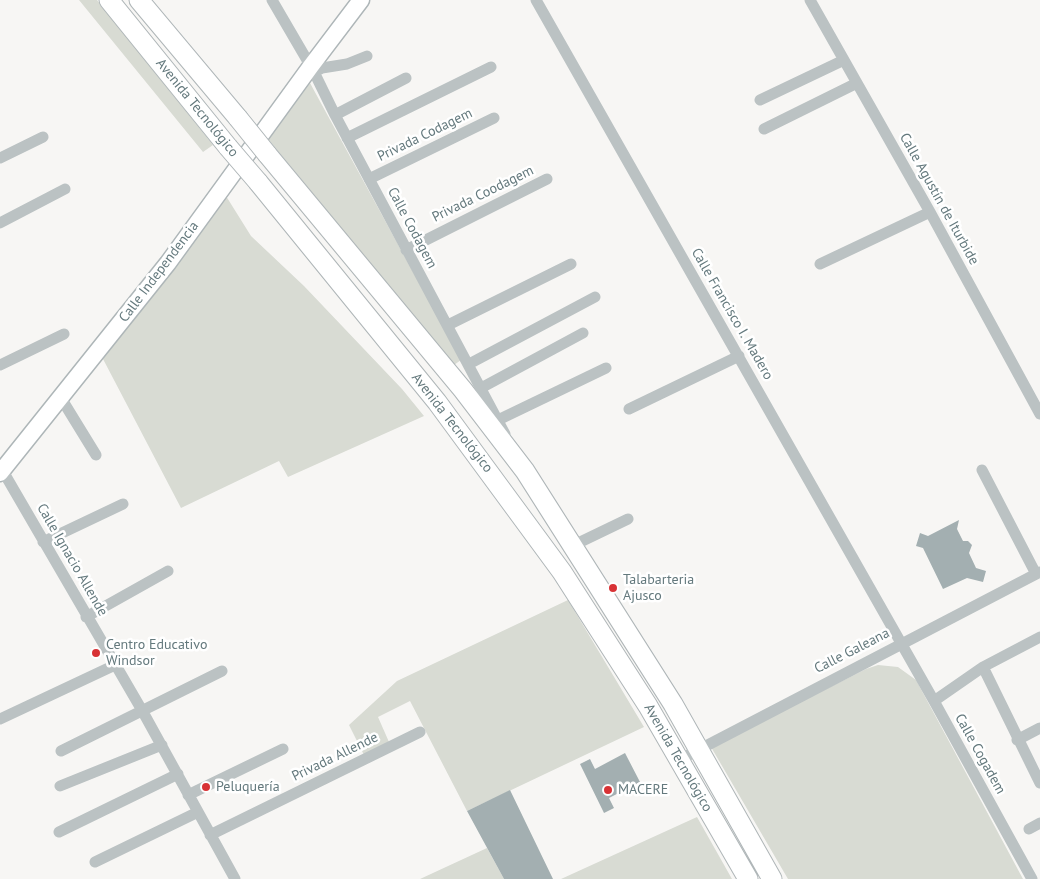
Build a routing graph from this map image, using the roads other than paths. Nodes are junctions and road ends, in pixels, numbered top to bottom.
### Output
1 (109, 0) edge
2 (139, 0) edge
3 (272, 0) edge
4 (361, 0) edge
5 (810, 0) edge
6 (538, 1) edge
7 (367, 56) dead end
8 (844, 60) junction
9 (491, 67) dead end
10 (312, 69) junction
11 (406, 78) dead end
12 (857, 83) junction
13 (760, 100) dead end
14 (335, 116) junction
15 (494, 118) dead end
16 (764, 129) dead end
17 (43, 137) dead end
18 (347, 138) junction
19 (0, 158) edge
20 (369, 179) junction
21 (547, 179) dead end
22 (65, 189) dead end
23 (930, 212) junction
24 (0, 223) edge
25 (406, 250) junction
26 (571, 264) dead end
27 (820, 264) dead end
28 (595, 297) dead end
29 (448, 325) junction
30 (64, 334) dead end
31 (583, 334) dead end
32 (739, 356) junction
33 (469, 364) junction
34 (0, 365) edge
35 (606, 368) dead end
36 (481, 388) junction
37 (61, 398) junction
38 (628, 409) dead end
39 (1040, 414) edge
40 (498, 420) junction
41 (96, 455) dead end
42 (1, 470) edge
43 (982, 470) dead end
44 (525, 471) junction
45 (123, 504) dead end
46 (628, 519) dead end
47 (43, 542) junction
48 (574, 545) junction
49 (168, 571) dead end
50 (1038, 573) edge
51 (86, 617) junction
52 (1040, 636) edge
53 (899, 644) junction
54 (115, 665) junction
55 (983, 666) junction
56 (222, 671) dead end
57 (934, 701) junction
58 (143, 712) junction
59 (0, 719) edge
60 (1040, 728) edge
61 (420, 732) dead end
62 (1017, 740) junction
63 (162, 745) junction
64 (283, 748) dead end
65 (697, 748) junction
66 (61, 751) dead end
67 (679, 760) junction
68 (178, 774) junction
69 (1040, 783) edge
70 (60, 786) dead end
71 (188, 795) junction
72 (198, 812) junction
73 (1040, 823) edge
74 (1029, 829) dead end
75 (59, 832) dead end
76 (210, 835) junction
77 (95, 862) dead end
78 (234, 879) edge
79 (748, 879) edge
80 (772, 879) edge
81 (1032, 879) edge

1 - 67 main road, Avenida Tecnológico, bridge
2 - 44 main road, Avenida Tecnológico, bridge
3 - 10 street, Calle Codagem
4 - 10 street, Calle Independencia
5 - 8 street, Calle Agustín de Iturbide
6 - 32 street, Calle Francisco I. Madero
7 - 10 street
8 - 12 street, Calle Agustín de Iturbide
8 - 13 street
9 - 18 street
10 - 14 street, Calle Codagem
10 - 37 street, Calle Independencia
11 - 14 street
12 - 16 street
12 - 23 street, Calle Agustín de Iturbide
14 - 18 street, Calle Codagem
15 - 20 street, Privada Codagem
17 - 19 street
18 - 20 street, Calle Codagem
20 - 25 street, Calle Codagem
21 - 25 street, Privada Coodagem
22 - 24 street
23 - 27 street
23 - 39 street, Calle Agustín de Iturbide
25 - 29 street, Calle Codagem
26 - 29 street
28 - 33 street
29 - 33 street, Calle Codagem
30 - 34 street
31 - 36 street
32 - 38 street
32 - 53 street, Calle Francisco I. Madero
33 - 36 street, Calle Codagem
35 - 40 street
36 - 40 street, Calle Codagem
37 - 41 street
37 - 42 street, Calle Independencia
40 - 44 street, Calle Codagem
42 - 47 street, Calle Ignacio Allende
43 - 50 street
44 - 48 main road, Avenida Tecnológico
45 - 47 street
46 - 48 street
47 - 51 street, Calle Ignacio Allende
48 - 65 main road, Avenida Tecnológico
49 - 51 street
50 - 53 street, Calle Galeana
51 - 54 street, Calle Ignacio Allende
52 - 55 street
53 - 57 street, Calle Cogadem
53 - 65 street, Calle Galeana
54 - 58 street, Calle Ignacio Allende
54 - 59 street
55 - 57 street
55 - 62 street
56 - 58 street
57 - 81 street, Calle Cogadem
58 - 63 street, Calle Ignacio Allende
58 - 66 street
60 - 62 street
61 - 76 street, Privada Allende
62 - 69 street
63 - 68 street, Calle Ignacio Allende
63 - 70 street
64 - 71 street
65 - 67 street, Calle Galeana
65 - 80 main road, Avenida Tecnológico
67 - 79 main road, Avenida Tecnológico
68 - 71 street, Calle Ignacio Allende
68 - 75 street
71 - 72 street, Calle Ignacio Allende
72 - 76 street, Calle Ignacio Allende
72 - 77 street
73 - 74 street
76 - 78 street, Calle Ignacio Allende

